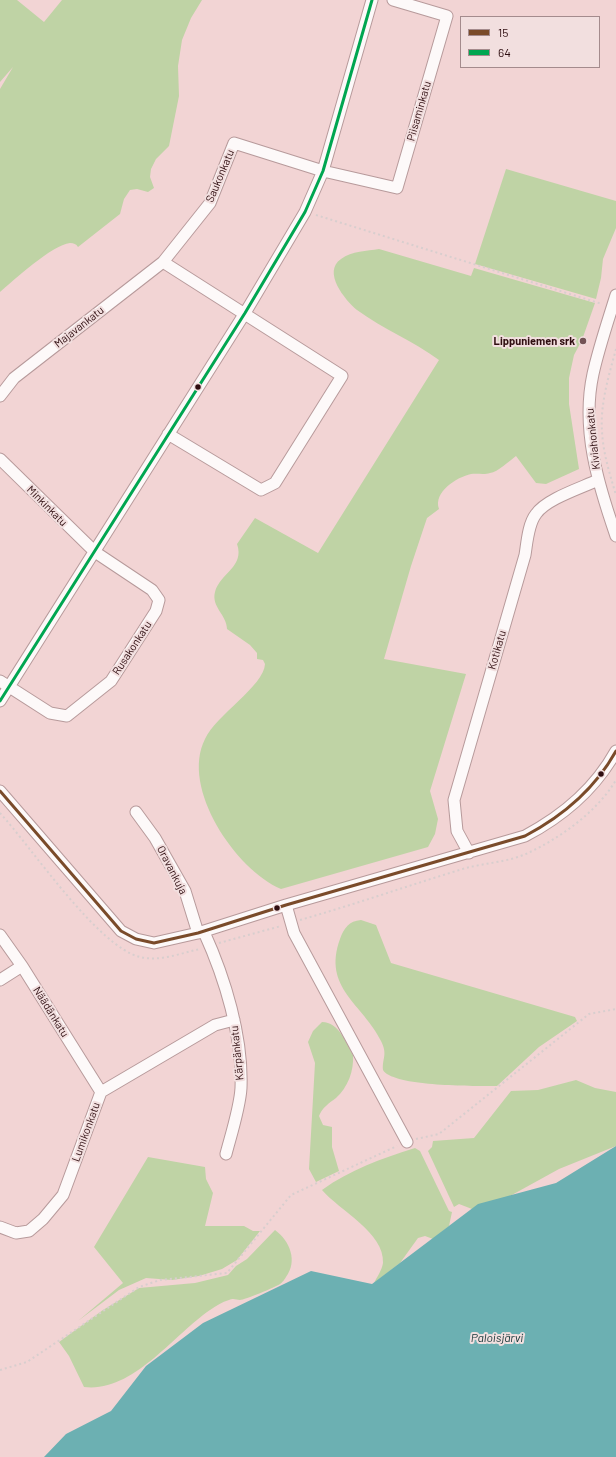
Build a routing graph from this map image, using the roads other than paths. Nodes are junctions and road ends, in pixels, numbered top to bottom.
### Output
1 (372, 0) edge
2 (393, 0) edge
3 (323, 171) junction
4 (163, 262) junction
5 (616, 295) edge
6 (614, 308) edge
7 (245, 313) junction
8 (0, 396) edge
9 (168, 434) junction
10 (0, 459) edge
11 (598, 480) junction
12 (616, 536) edge
13 (95, 552) junction
14 (5, 684) edge
15 (0, 701) edge
16 (616, 751) edge
17 (0, 791) edge
18 (136, 812) dead end
19 (468, 853) junction
20 (286, 905) junction
21 (201, 932) junction
22 (0, 935) edge
23 (22, 966) junction
24 (0, 980) edge
25 (234, 1020) junction
26 (101, 1092) junction
27 (406, 1142) road end
28 (226, 1154) dead end
29 (0, 1227) edge

1 - 3 street
2 - 3 street, Piisaminkatu
3 - 4 street, Saukonkatu
3 - 7 street
4 - 7 street
4 - 8 street, Majavankatu
5 - 6 street, Kiviahonkatu
6 - 11 street, Kiviahonkatu
7 - 9 street
7 - 9 street
9 - 13 street
10 - 13 street, Minkinkatu
11 - 12 street, Kiviahonkatu
11 - 19 street, Kotikatu
13 - 14 street
13 - 14 street, Rusakonkatu
14 - 15 street
16 - 19 street
17 - 21 street
18 - 21 street, Oravankuja
19 - 20 street
20 - 21 street
20 - 27 street
21 - 25 street, Kärpänkatu
22 - 23 street, Näädänkatu
23 - 24 street
23 - 26 street, Näädänkatu
25 - 26 street, Lumikonkatu
25 - 28 street, Kärpänkatu
26 - 29 street, Lumikonkatu

